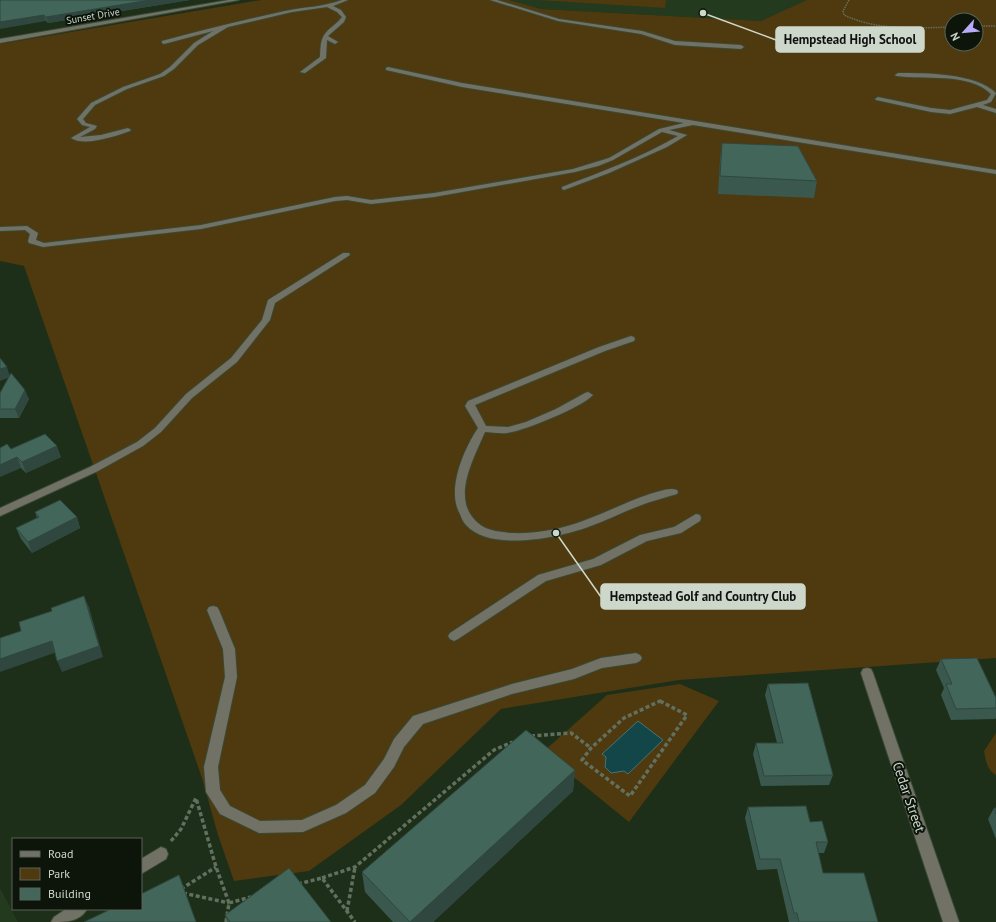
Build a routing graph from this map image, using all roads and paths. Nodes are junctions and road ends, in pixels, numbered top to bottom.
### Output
1 (237, 0) edge
2 (346, 0) edge
3 (492, 0) edge
4 (849, 0) edge
5 (328, 6) junction
6 (230, 24) junction
7 (984, 26) edge
8 (996, 26) edge
9 (944, 27) edge
10 (326, 37) junction
11 (0, 41) edge
12 (164, 42) dead end
13 (335, 42) dead end
14 (741, 47) dead end
15 (388, 69) dead end
16 (303, 72) dead end
17 (898, 75) dead end
18 (878, 99) dead end
19 (978, 106) junction
20 (996, 111) edge
21 (693, 123) junction
22 (128, 130) dead end
23 (661, 130) junction
24 (644, 140) junction
25 (665, 146) junction
26 (996, 172) edge
27 (564, 188) dead end
28 (0, 229) edge
29 (346, 255) dead end
30 (631, 339) dead end
31 (588, 395) dead end
32 (483, 429) junction
33 (673, 492) dead end
34 (0, 512) edge
35 (696, 518) dead end
36 (213, 610) dead end
37 (454, 636) dead end
38 (636, 658) dead end
39 (867, 673) dead end
40 (524, 739) edge
41 (517, 741) edge
42 (590, 748) junction
43 (160, 854) joint
44 (142, 866) edge
45 (355, 867) junction
46 (216, 868) junction
47 (322, 878) junction
48 (291, 886) edge
49 (252, 897) edge
50 (229, 903) junction
51 (77, 910) edge
52 (347, 911) junction
53 (59, 922) edge
54 (226, 922) edge
55 (355, 922) edge
56 (951, 922) edge

1 - 11 street, Sunset Drive
2 - 5 street
3 - 14 street
4 - 9 path
5 - 6 street
5 - 10 street
6 - 12 street
6 - 22 street
7 - 8 path
10 - 13 street
10 - 16 street
15 - 21 street
17 - 19 street
18 - 19 street
19 - 20 street
21 - 23 street
21 - 26 street
23 - 24 street
23 - 25 street
24 - 25 street
24 - 28 street
25 - 27 street
29 - 34 street
30 - 32 street
31 - 32 street
32 - 33 street
35 - 37 street
36 - 38 street
39 - 56 street, Cedar Street
40 - 42 path
41 - 45 path
42 - 42 path
43 - 44 street
43 - 46 path
45 - 47 path
45 - 52 path
46 - 50 path
46 - 50 path
47 - 48 path
47 - 52 path
49 - 50 path
50 - 54 path
51 - 53 street
52 - 55 path

